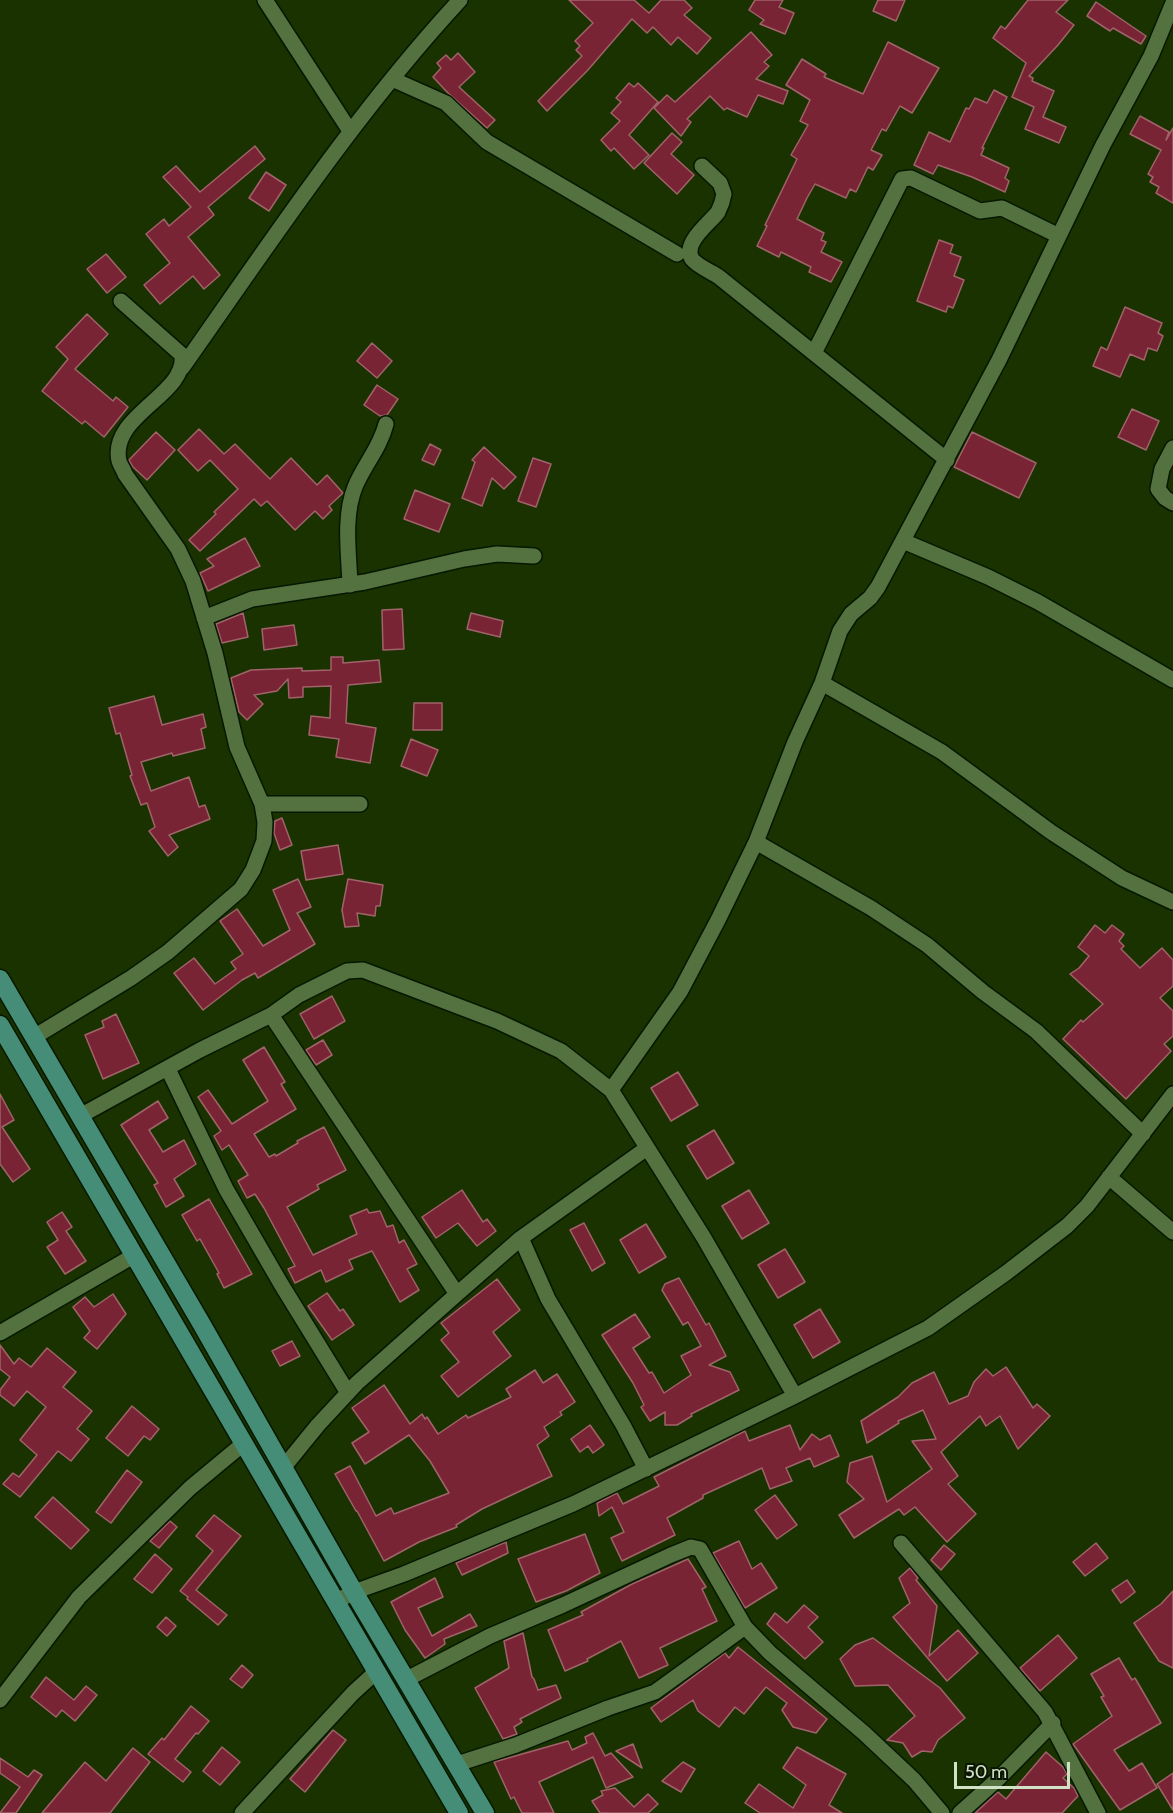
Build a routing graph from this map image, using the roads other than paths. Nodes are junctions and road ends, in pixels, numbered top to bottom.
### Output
1 (265, 0) edge
2 (460, 0) edge
3 (1173, 3) edge
4 (392, 79) junction
5 (350, 131) junction
6 (702, 165) dead end
7 (1059, 236) junction
8 (677, 254) dead end
9 (121, 301) dead end
10 (814, 353) junction
11 (181, 369) junction
12 (386, 424) dead end
13 (1173, 448) edge
14 (947, 460) junction
15 (1173, 503) edge
16 (903, 542) junction
17 (534, 556) dead end
18 (350, 585) junction
19 (204, 618) junction
20 (1173, 680) edge
21 (822, 683) junction
22 (262, 804) junction
23 (360, 804) dead end
24 (756, 842) junction
25 (1173, 902) edge
26 (0, 979) edge
27 (271, 1015) junction
28 (0, 1025) edge
29 (34, 1037) junction
30 (168, 1069) junction
31 (611, 1090) junction
32 (1171, 1102) edge
33 (80, 1116) junction
34 (1143, 1134) junction
35 (647, 1148) junction
36 (1109, 1177) junction
37 (1173, 1232) edge
38 (521, 1238) junction
39 (135, 1255) junction
40 (458, 1294) junction
41 (0, 1333) edge
42 (348, 1393) junction
43 (795, 1396) junction
44 (243, 1444) junction
45 (283, 1468) junction
46 (646, 1469) junction
47 (901, 1543) dead end
48 (354, 1592) junction
49 (335, 1602) junction
50 (745, 1627) junction
51 (376, 1672) junction
52 (407, 1679) junction
53 (0, 1700) edge
54 (1053, 1723) junction
55 (457, 1764) junction
56 (242, 1813) edge
57 (459, 1813) edge
58 (485, 1813) edge
59 (942, 1813) edge
60 (960, 1813) edge
61 (1098, 1813) edge

1 - 5 street
2 - 4 street
3 - 7 street
4 - 5 street
4 - 8 street
5 - 11 street
6 - 10 street
7 - 10 street
7 - 14 street
9 - 11 street
10 - 14 street
11 - 19 street
12 - 18 street
13 - 15 street
14 - 16 street
16 - 20 street
16 - 21 street
17 - 18 street
18 - 19 street
19 - 22 street
21 - 24 street
21 - 25 street
22 - 23 street
22 - 29 street
24 - 31 street
24 - 34 street
26 - 29 main road
27 - 30 street
27 - 31 street
27 - 40 street
28 - 39 main road
29 - 33 main road
30 - 33 street
30 - 42 street
31 - 35 street
32 - 34 street
33 - 45 main road
34 - 36 street
35 - 38 street
35 - 43 street
36 - 37 street
36 - 43 street
38 - 40 street
38 - 46 street
39 - 41 street
39 - 44 main road
40 - 42 street
42 - 45 street
43 - 46 street
44 - 49 main road
44 - 53 street
45 - 48 main road
46 - 48 street
47 - 54 street
48 - 49 street
48 - 52 main road
49 - 51 main road
50 - 52 street
50 - 55 street
50 - 59 street
51 - 56 street
51 - 57 main road
52 - 55 main road
54 - 60 street
54 - 61 street
55 - 58 main road

